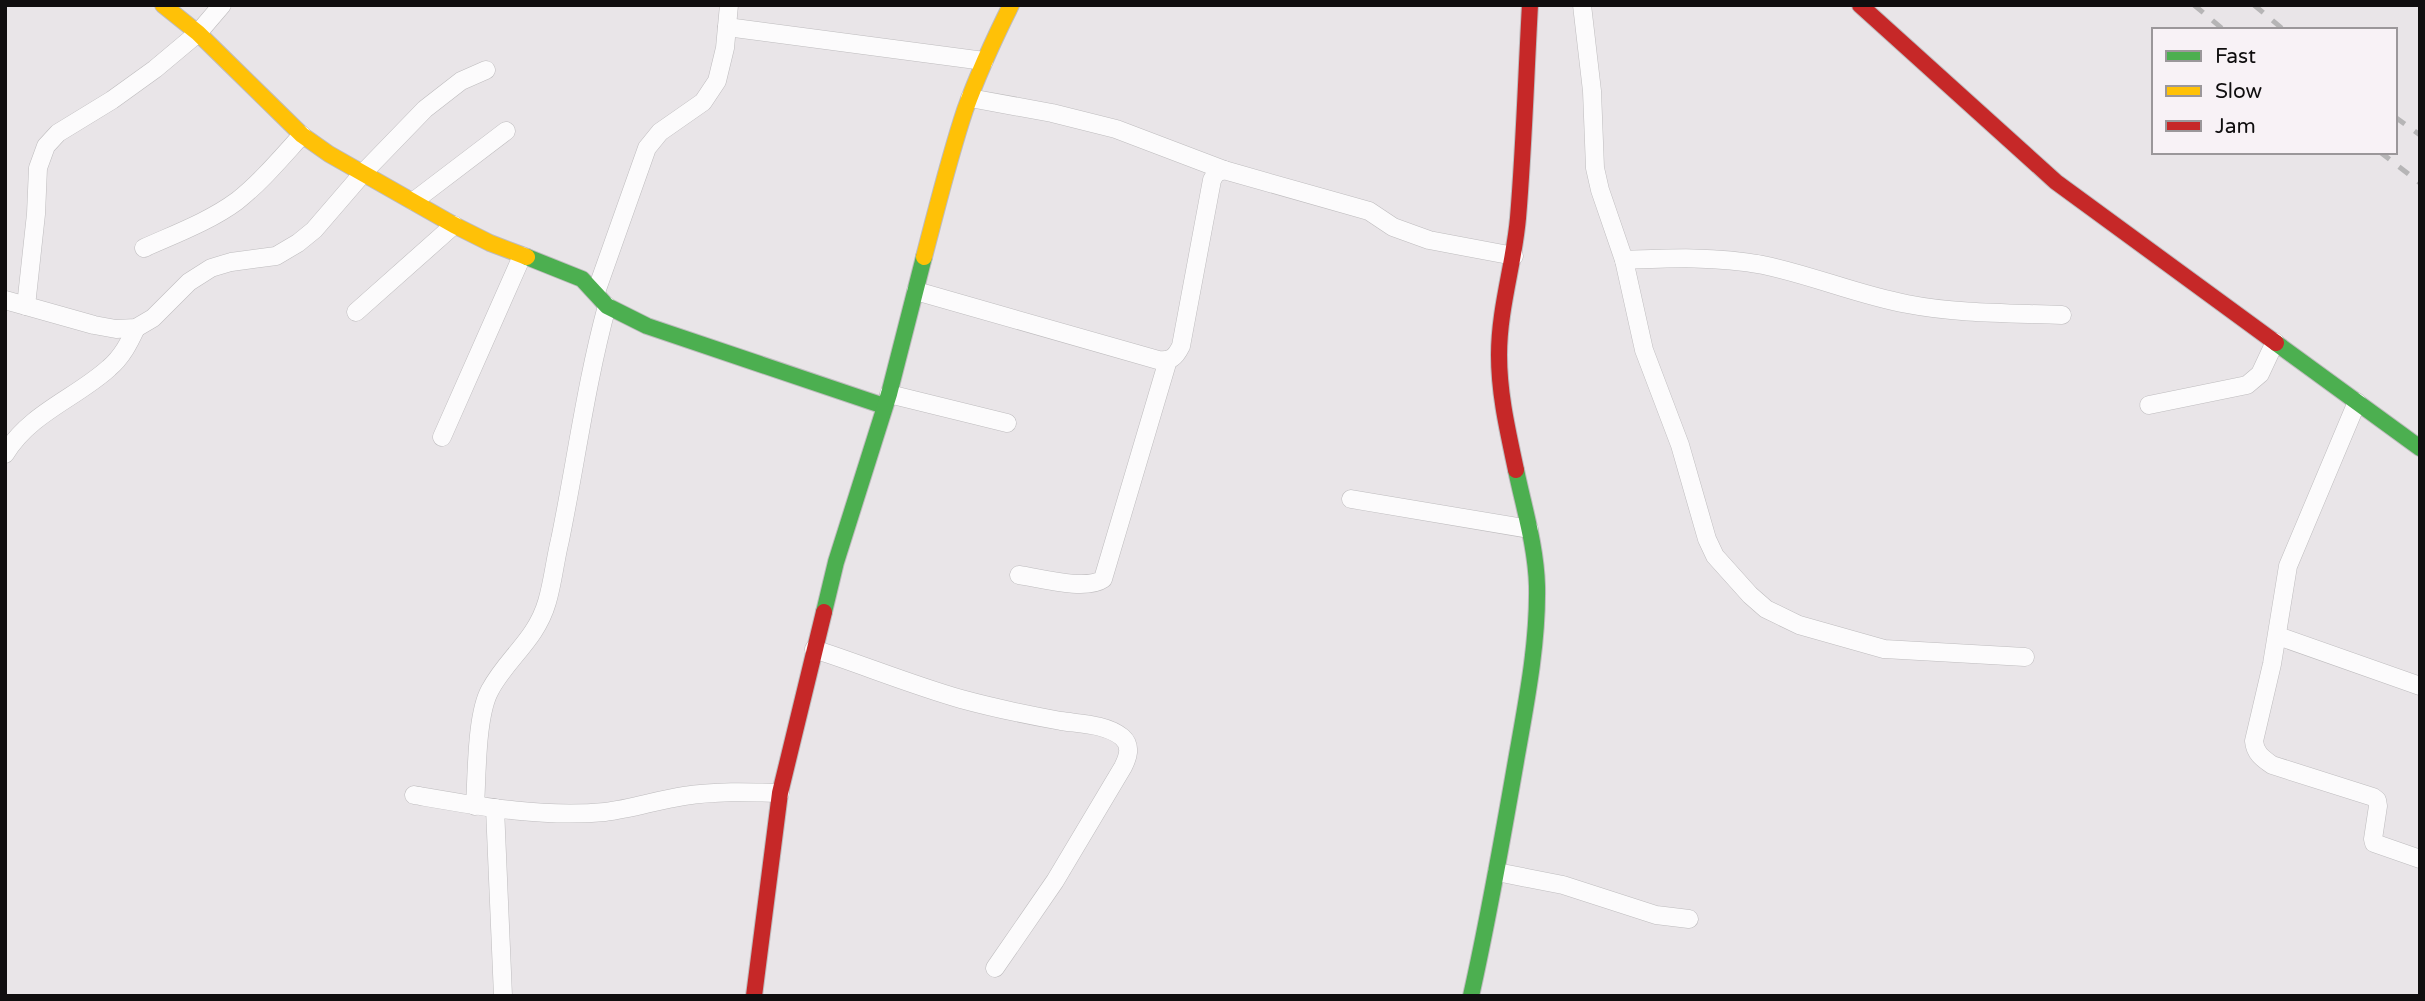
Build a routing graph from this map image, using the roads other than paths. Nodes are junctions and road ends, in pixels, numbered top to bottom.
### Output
1 (163, 5) edge
2 (222, 5) edge
3 (729, 5) edge
4 (1011, 5) edge
5 (1530, 5) edge
6 (1582, 5) edge
7 (1860, 5) edge
8 (727, 27) junction
9 (198, 33) junction
10 (984, 61) junction
11 (486, 70) dead end
12 (970, 98) junction
13 (506, 131) dead end
14 (302, 135) junction
15 (1224, 170) junction
16 (364, 172) junction
17 (414, 201) junction
18 (454, 225) junction
19 (144, 248) dead end
20 (522, 256) junction
21 (1514, 256) junction
22 (1625, 260) junction
23 (916, 291) junction
24 (601, 299) junction
25 (5, 300) edge
26 (26, 306) junction
27 (356, 312) dead end
28 (2062, 315) dead end
29 (136, 328) junction
30 (2274, 342) junction
31 (1168, 360) junction
32 (886, 400) junction
33 (2357, 402) junction
34 (2149, 405) dead end
35 (1007, 423) dead end
36 (443, 437) dead end
37 (2420, 448) edge
38 (7, 449) edge
39 (1351, 499) dead end
40 (1529, 529) junction
41 (1019, 575) dead end
42 (2278, 636) junction
43 (814, 649) junction
44 (2025, 657) dead end
45 (2420, 686) edge
46 (780, 793) junction
47 (415, 795) dead end
48 (475, 806) junction
49 (495, 808) junction
50 (2420, 859) edge
51 (1497, 872) junction
52 (1689, 919) dead end
53 (995, 968) dead end
54 (503, 996) edge
55 (754, 996) edge
56 (1471, 996) edge

1 - 9 street
2 - 9 street
3 - 8 street
4 - 10 street
5 - 21 street
6 - 22 street
7 - 30 street
8 - 10 street
8 - 24 street
9 - 14 street
9 - 26 street
10 - 12 street
11 - 16 street
12 - 15 street
12 - 23 street
13 - 17 street
14 - 16 street
14 - 19 street
15 - 21 street
15 - 31 street
16 - 17 street
16 - 29 street
17 - 18 street
18 - 20 street
18 - 27 street
20 - 24 street
20 - 36 street
21 - 40 street
22 - 28 street
22 - 44 street
23 - 31 street
23 - 32 street
24 - 32 street
24 - 48 street
25 - 26 street
26 - 29 street
29 - 38 street
30 - 33 street
30 - 34 street
31 - 41 street
32 - 35 street
32 - 43 street
33 - 37 street
33 - 42 street
39 - 40 street
40 - 51 street
42 - 45 street
42 - 50 street
43 - 46 street
43 - 53 street
46 - 49 street
46 - 55 street
47 - 48 street
48 - 49 street
49 - 54 street
51 - 52 street
51 - 56 street

